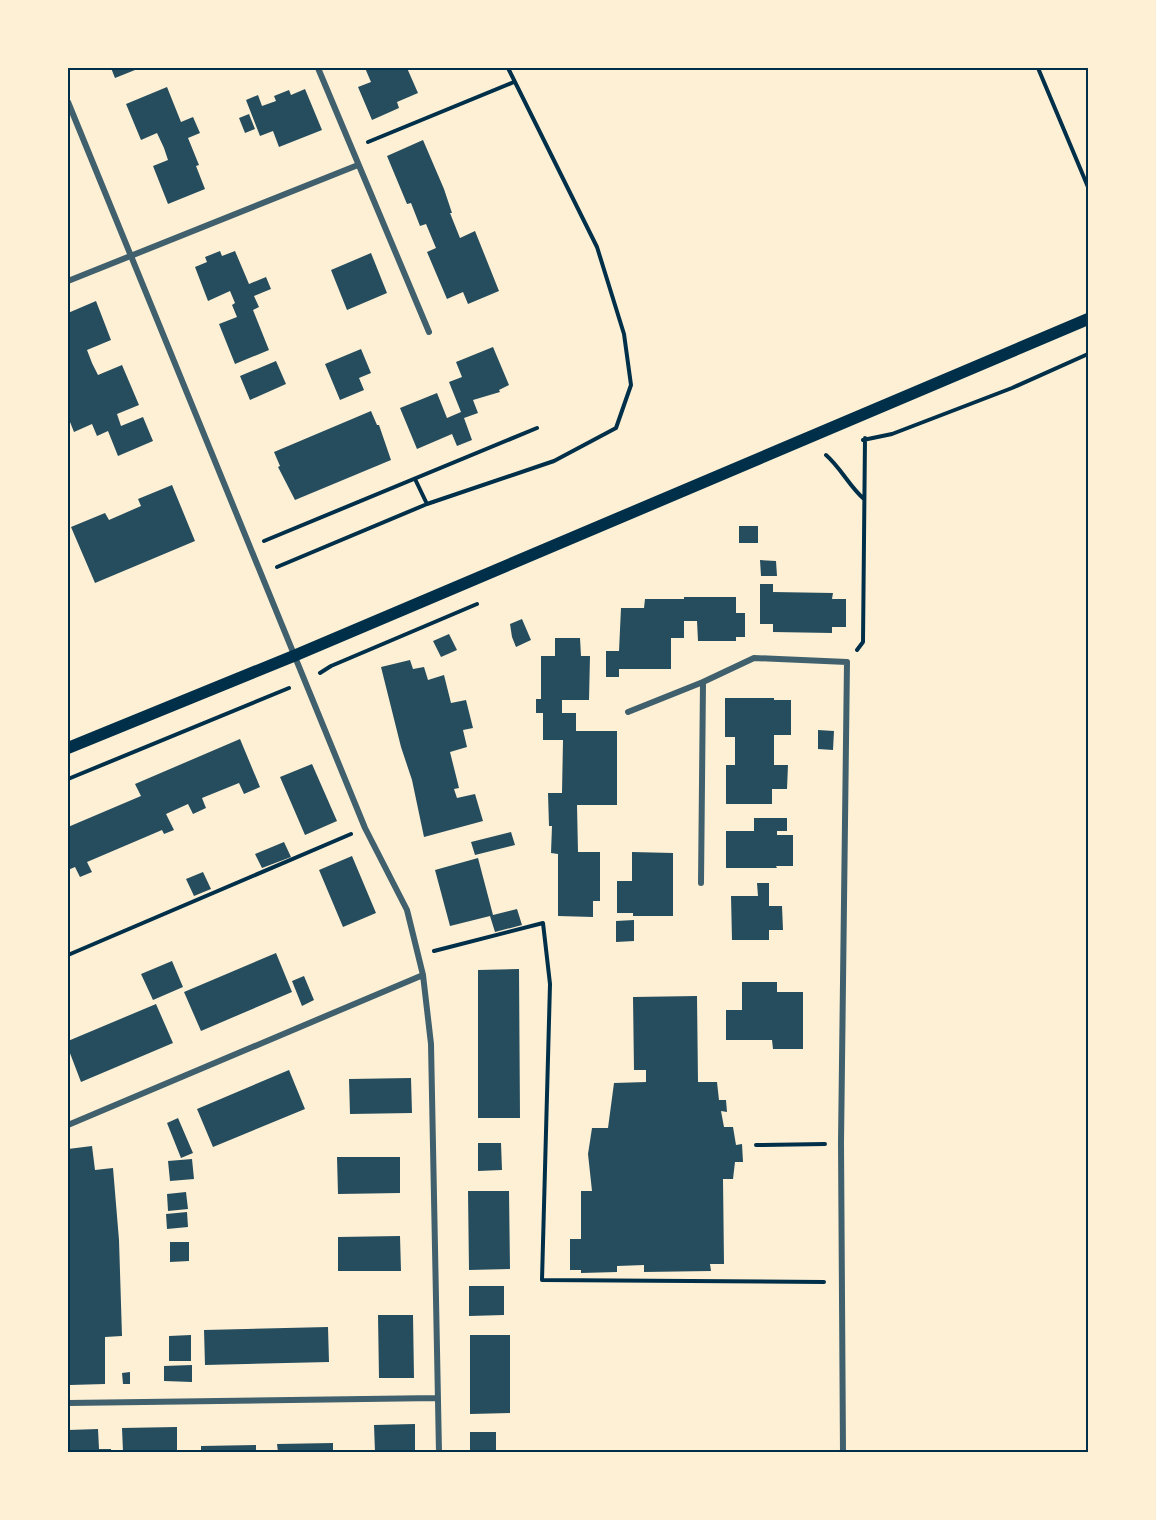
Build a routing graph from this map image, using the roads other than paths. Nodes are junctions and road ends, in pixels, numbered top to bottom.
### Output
1 (318, 68) edge
2 (68, 102) edge
3 (358, 165) junction
4 (130, 255) junction
5 (68, 281) edge
6 (1089, 319) edge
7 (429, 333) dead end
8 (296, 656) junction
9 (703, 682) junction
10 (628, 712) dead end
11 (68, 748) edge
12 (701, 883) dead end
13 (423, 975) junction
14 (68, 1125) edge
15 (438, 1398) junction
16 (68, 1403) edge
17 (439, 1452) edge
18 (843, 1452) edge

1 - 3 street
2 - 4 street
3 - 4 street
3 - 7 street
4 - 5 street
4 - 8 street
6 - 8 main road
8 - 11 main road
8 - 13 street
9 - 10 street
9 - 12 street
9 - 18 street
13 - 14 street
13 - 15 street
15 - 16 street
15 - 17 street

